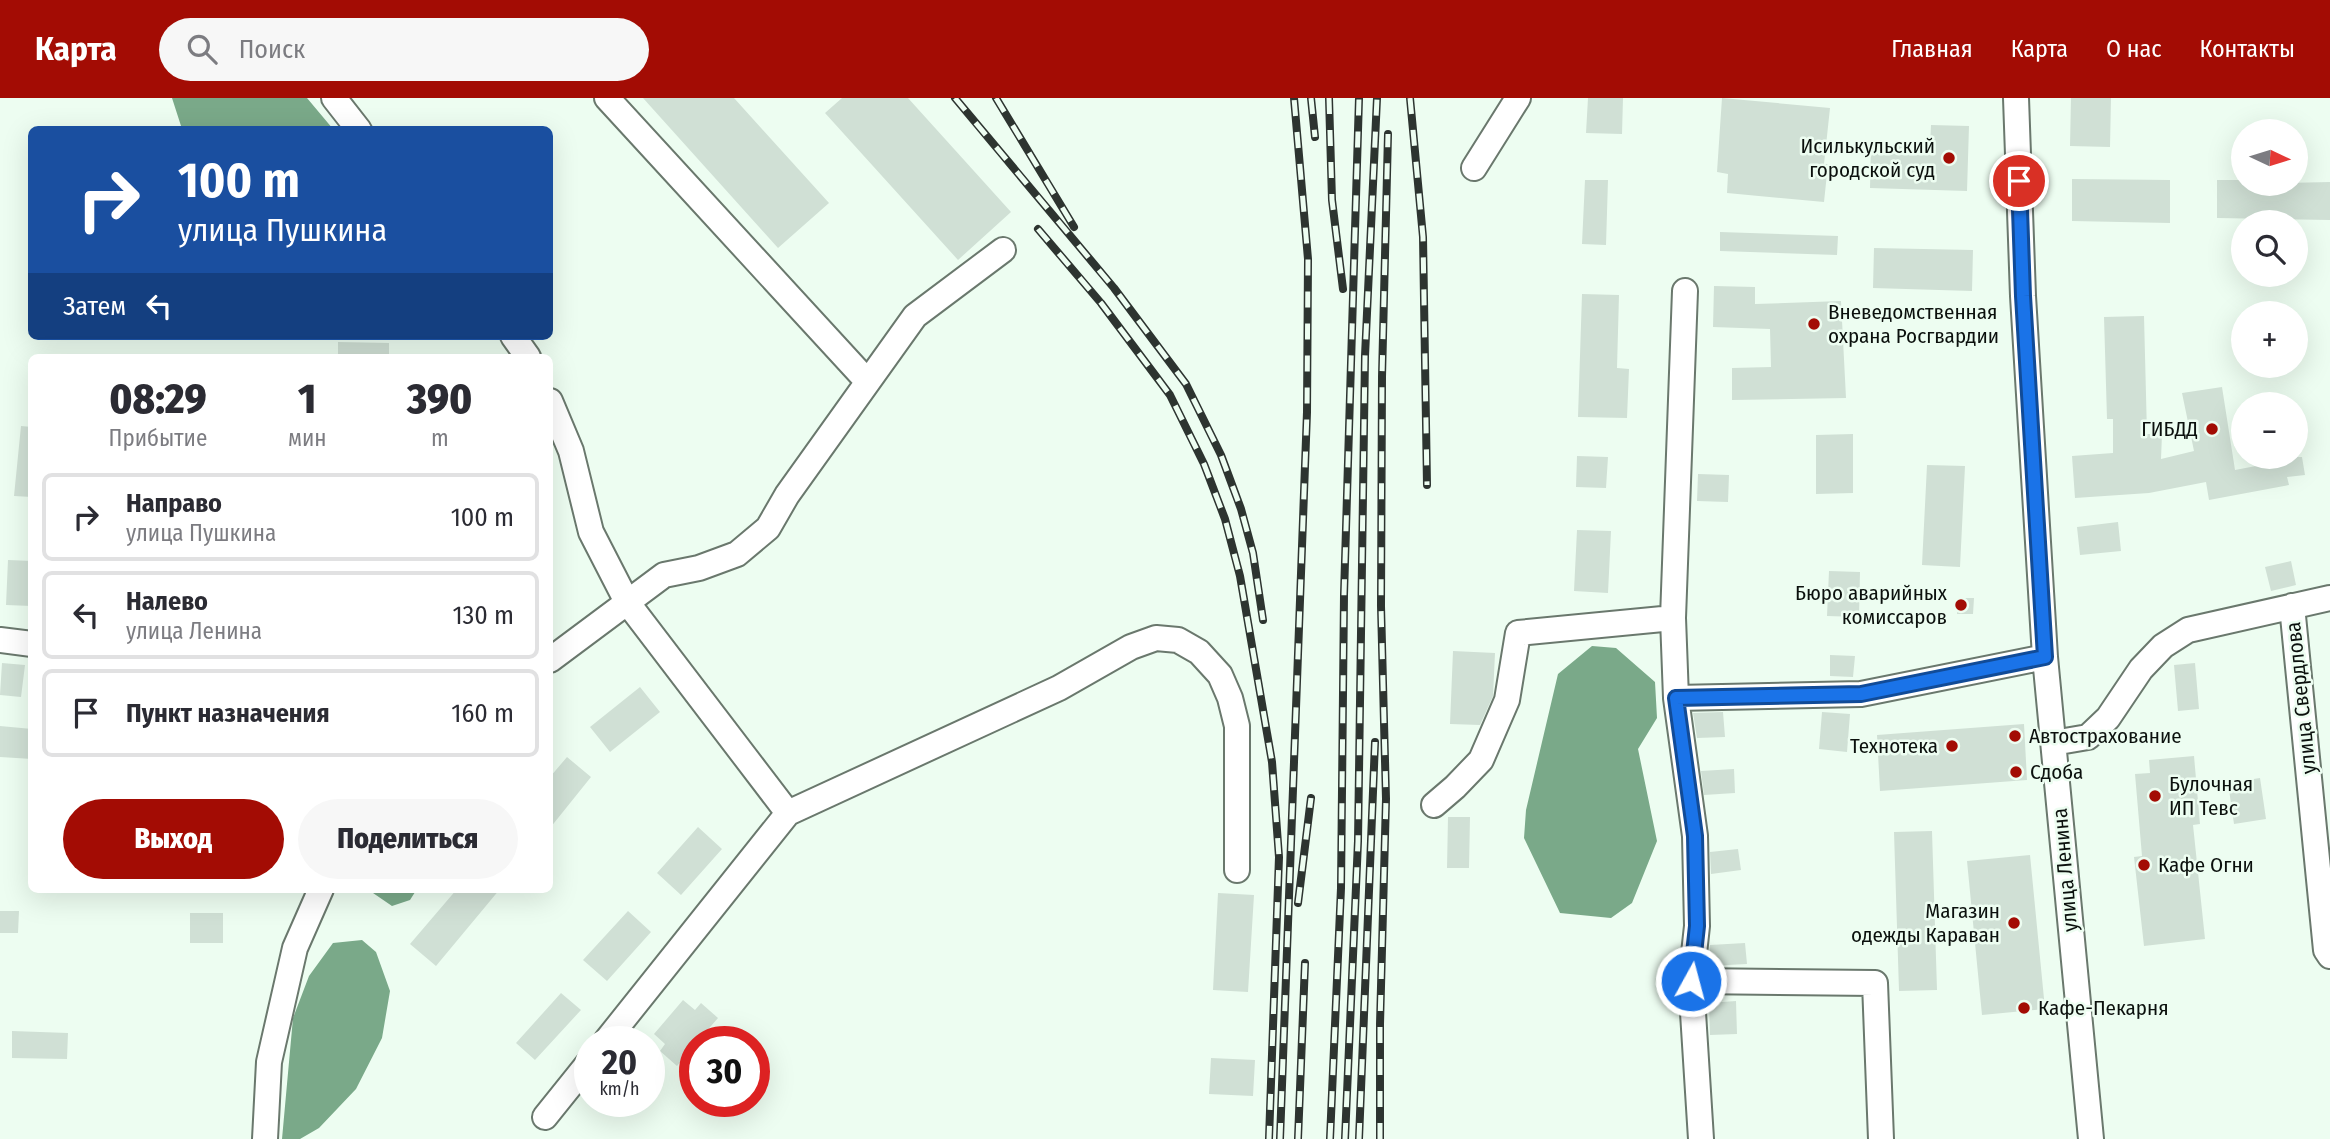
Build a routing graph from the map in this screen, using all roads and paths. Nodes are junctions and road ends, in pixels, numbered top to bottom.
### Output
1 (334, 98) edge
2 (607, 98) edge
3 (1518, 98) edge
4 (2016, 98) edge
5 (356, 126) edge
6 (1475, 168) dead end
7 (1003, 250) dead end
8 (1685, 290) dead end
9 (867, 380) junction
10 (553, 408) edge
11 (2330, 598) edge
12 (627, 602) junction
13 (2292, 606) junction
14 (1673, 618) junction
15 (0, 640) edge
16 (28, 644) edge
17 (2045, 657) junction
18 (553, 658) edge
19 (1676, 698) junction
20 (2053, 743) junction
21 (1434, 805) dead end
22 (788, 813) junction
23 (1237, 870) dead end
24 (319, 893) edge
25 (2329, 952) edge
26 (1691, 981) junction
27 (618, 1026) edge
28 (574, 1081) edge
29 (545, 1117) dead end
30 (265, 1139) edge
31 (1701, 1139) edge
32 (1881, 1139) edge
33 (2091, 1139) edge

1 - 5 street
2 - 9 street
3 - 6 street
4 - 17 street, улица Ленина
7 - 9 street
8 - 14 street
9 - 12 street
10 - 12 street
11 - 13 street
12 - 18 street
12 - 22 street
13 - 20 street
13 - 25 street, улица Свердлова
14 - 19 street
14 - 21 street
15 - 16 street
17 - 19 street
17 - 20 street, улица Ленина
19 - 26 street
20 - 33 street, улица Ленина
22 - 23 street
22 - 27 street
24 - 30 street
26 - 31 street
26 - 32 street
28 - 29 street

